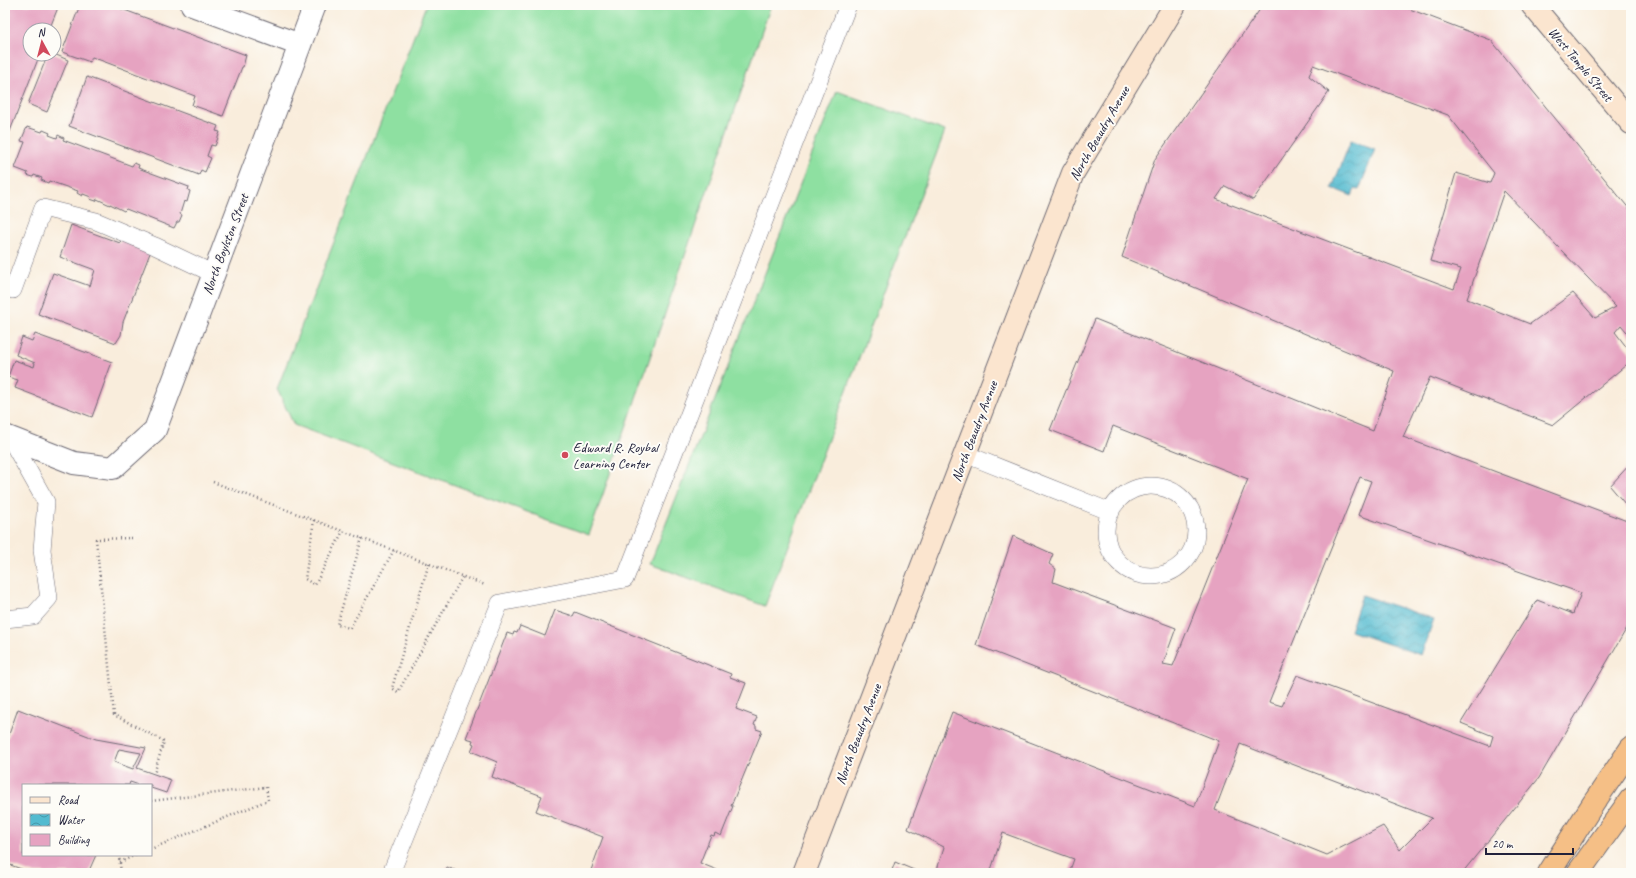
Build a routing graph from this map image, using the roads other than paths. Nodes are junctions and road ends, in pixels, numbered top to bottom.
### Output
1 (192, 5) edge
2 (315, 5) edge
3 (848, 5) edge
4 (1175, 5) edge
5 (1532, 5) edge
6 (300, 45) junction
7 (1631, 123) edge
8 (214, 274) junction
9 (13, 290) dead end
10 (8, 437) edge
11 (965, 454) junction
12 (1111, 512) junction
13 (5, 619) edge
14 (1631, 748) edge
15 (1631, 799) edge
16 (391, 873) edge
17 (804, 873) edge
18 (1549, 873) edge
19 (1578, 873) edge

1 - 6 street
2 - 6 street, North Boylston Street
3 - 16 lane
4 - 11 street, North Beaudry Avenue
5 - 7 street, West Temple Street
6 - 8 street, North Boylston Street
8 - 9 lane
8 - 10 street, North Boylston Street
10 - 13 lane
11 - 12 lane
11 - 17 street, North Beaudry Avenue
12 - 12 lane
14 - 18 highway
15 - 19 highway

